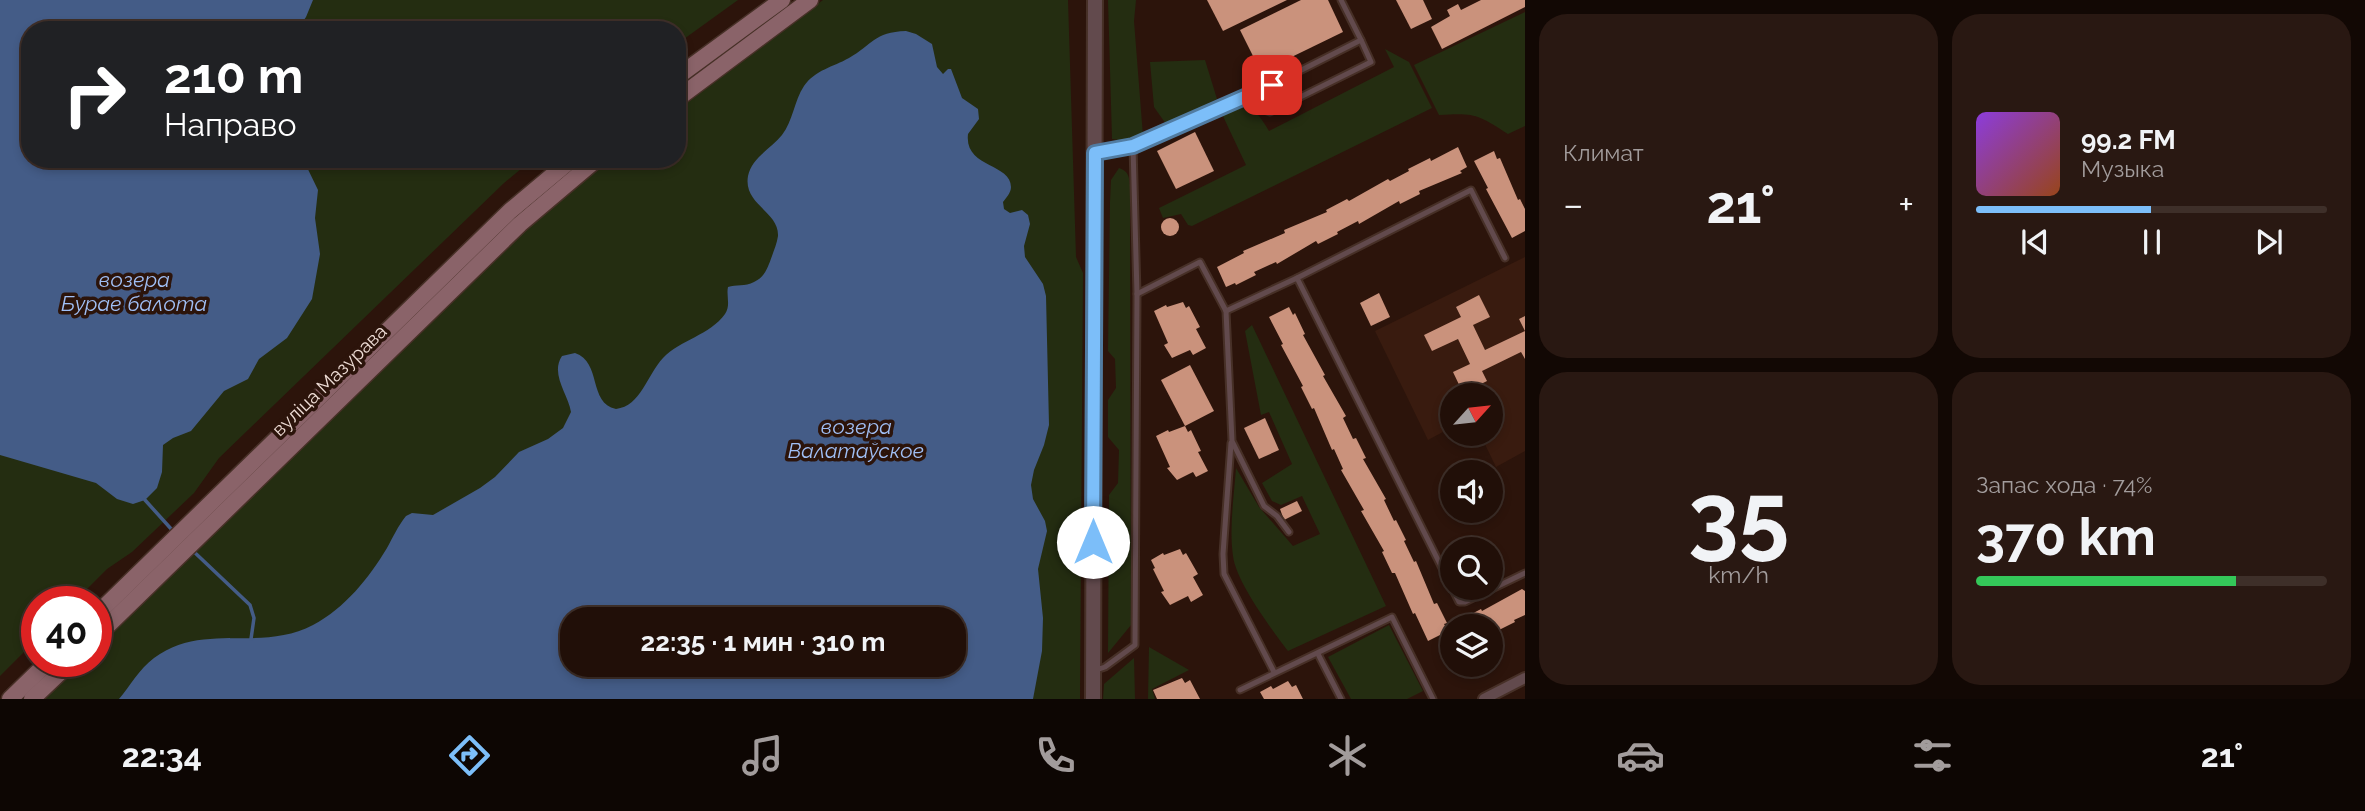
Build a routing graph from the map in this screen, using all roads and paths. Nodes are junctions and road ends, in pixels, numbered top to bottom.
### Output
1 (782, 0) edge
2 (810, 0) edge
3 (1095, 0) edge
4 (1340, 0) edge
5 (1361, 40) junction
6 (686, 70) edge
7 (686, 92) edge
8 (1238, 101) junction
9 (1133, 146) junction
10 (1095, 153) junction
11 (561, 168) edge
12 (586, 168) edge
13 (1506, 258) dead end
14 (1297, 278) junction
15 (1137, 294) junction
16 (1226, 312) junction
17 (1232, 441) junction
18 (212, 512) junction
19 (1289, 531) dead end
20 (151, 573) junction
21 (1525, 573) edge
22 (112, 603) edge
23 (112, 618) edge
24 (1318, 654) junction
25 (1093, 671) junction
26 (1274, 673) junction
27 (33, 677) edge
28 (55, 677) edge
29 (1525, 678) edge
30 (1240, 690) dead end
31 (10, 699) edge
32 (32, 699) edge
33 (1093, 699) edge
34 (1341, 699) edge
35 (1433, 699) edge
36 (1484, 699) edge

1 - 6 main road
2 - 7 main road
3 - 10 street
4 - 5 lane
5 - 8 lane
5 - 8 lane
8 - 9 lane
9 - 10 lane
9 - 15 lane
10 - 25 street
11 - 18 main road, вуліца Мазурава
12 - 18 main road, вуліца Мазурава
13 - 14 lane
14 - 16 lane
14 - 21 lane
15 - 16 lane
15 - 25 lane
16 - 17 lane
17 - 19 lane
17 - 26 lane
18 - 20 main road, вуліца Мазурава
20 - 22 main road, вуліца Мазурава
20 - 23 main road, вуліца Мазурава
24 - 26 lane
24 - 34 lane
24 - 35 lane
25 - 33 street
26 - 30 lane
27 - 31 main road
28 - 32 main road
29 - 36 street

